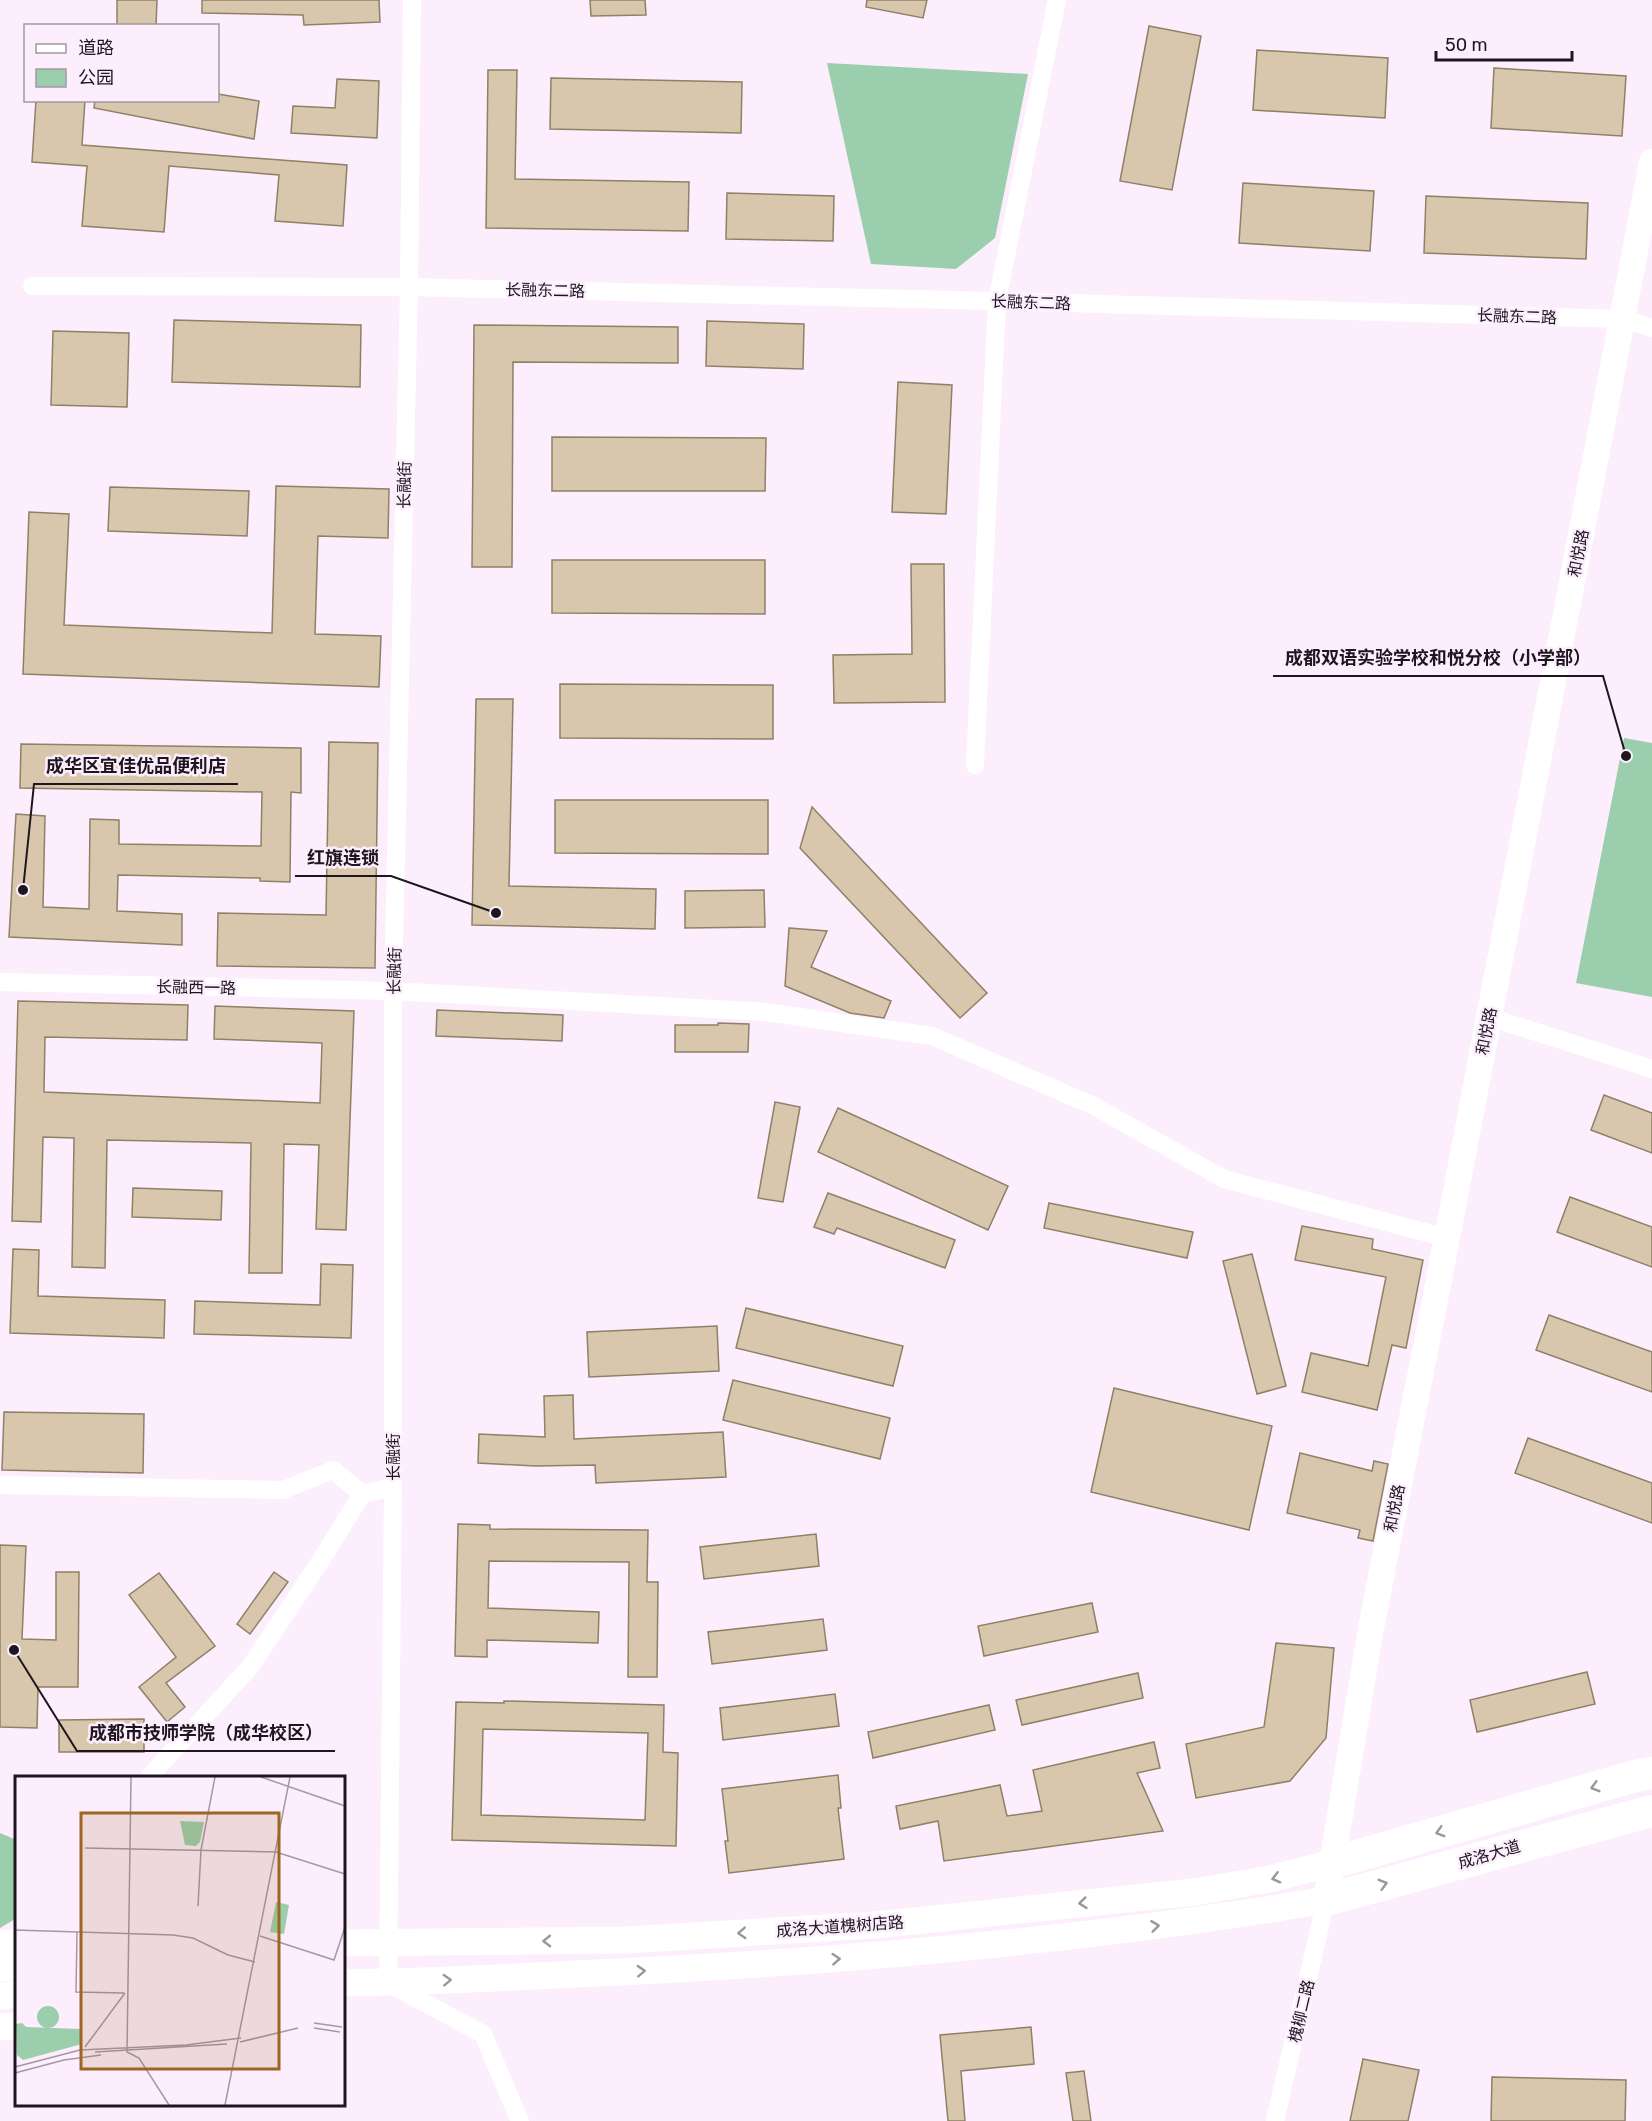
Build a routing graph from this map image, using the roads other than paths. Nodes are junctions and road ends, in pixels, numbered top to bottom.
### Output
1 (412, 0) edge
2 (1057, 0) edge
3 (1652, 162) edge
4 (33, 286) dead end
5 (409, 287) junction
6 (997, 301) junction
7 (1623, 319) junction
8 (1652, 328) edge
9 (975, 765) dead end
10 (0, 982) edge
11 (393, 991) junction
12 (1489, 1017) junction
13 (1652, 1069) edge
14 (1447, 1238) junction
15 (0, 1485) edge
16 (393, 1487) junction
17 (362, 1494) junction
18 (1652, 1773) edge
19 (150, 1776) edge
20 (1652, 1810) edge
21 (1332, 1863) junction
22 (1326, 1900) junction
23 (15, 1942) edge
24 (345, 1943) edge
25 (388, 1943) junction
26 (0, 1944) edge
27 (15, 1966) edge
28 (0, 1968) edge
29 (345, 1983) edge
30 (388, 1983) junction
31 (345, 1991) edge
32 (15, 1994) edge
33 (0, 1996) edge
34 (15, 2026) edge
35 (0, 2027) edge
36 (520, 2121) edge
37 (1275, 2121) edge

1 - 5 street, 长融街
2 - 6 street
3 - 7 street, 和悦路
4 - 5 street, 长融东二路
5 - 6 street, 长融东二路
5 - 11 street, 长融街
6 - 7 street, 长融东二路
6 - 9 street
7 - 8 street, 长融东二路
7 - 12 street, 和悦路
10 - 11 street, 长融西一路
11 - 14 street, 长融西一路
11 - 16 street, 长融街
12 - 13 street
12 - 14 street, 和悦路
14 - 21 street, 和悦路
15 - 17 street
16 - 17 street
16 - 25 street, 长融街
17 - 19 street
18 -> 21 highway, 成洛大道
22 -> 20 highway, 成洛大道
21 - 22 street, 和悦路
21 -> 25 main road, 成洛大道槐树店路
30 -> 22 main road, 成洛大道槐树店路
22 - 37 street, 槐柳二路
23 - 26 main road
24 - 25 main road, 成洛大道槐树店路
25 - 30 street, 长融街
27 - 28 main road
29 - 30 main road, 成洛大道槐树店路
30 - 31 main road
30 - 36 street
32 - 33 main road
34 - 35 main road

